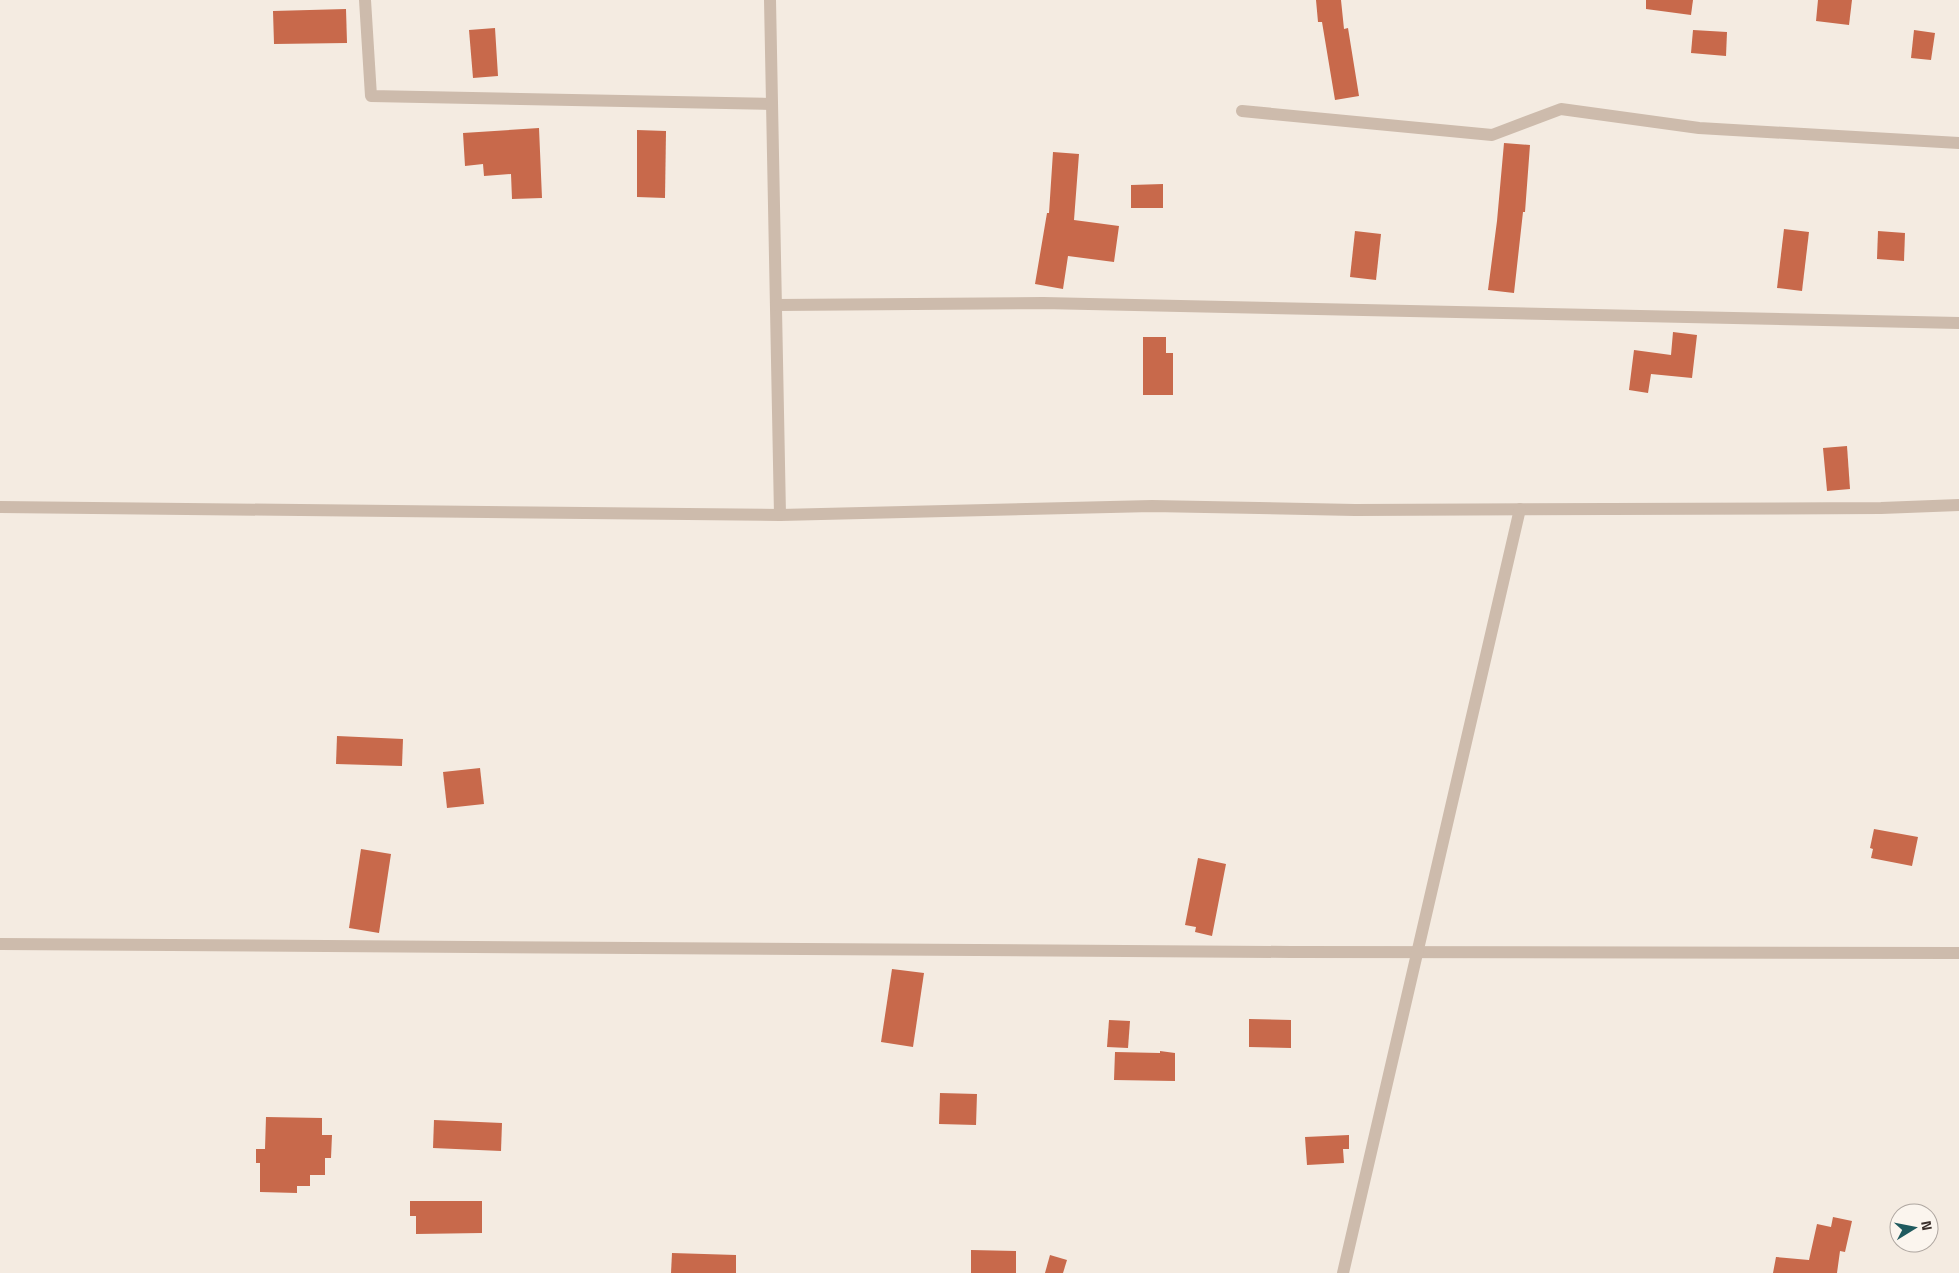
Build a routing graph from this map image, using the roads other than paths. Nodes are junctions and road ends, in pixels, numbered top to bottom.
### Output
1 (365, 0) edge
2 (770, 0) edge
3 (772, 104) junction
4 (1242, 112) dead end
5 (1959, 143) edge
6 (776, 305) junction
7 (1959, 323) edge
8 (1959, 506) edge
9 (0, 507) edge
10 (1520, 508) junction
11 (780, 515) junction
12 (0, 944) edge
13 (1417, 952) junction
14 (1959, 953) edge
15 (1343, 1273) edge

1 - 3 street
2 - 3 street
3 - 6 street
4 - 5 street
6 - 7 street
6 - 11 street
8 - 10 street
9 - 11 street
10 - 11 street
10 - 13 street
12 - 13 street
13 - 14 street
13 - 15 street

